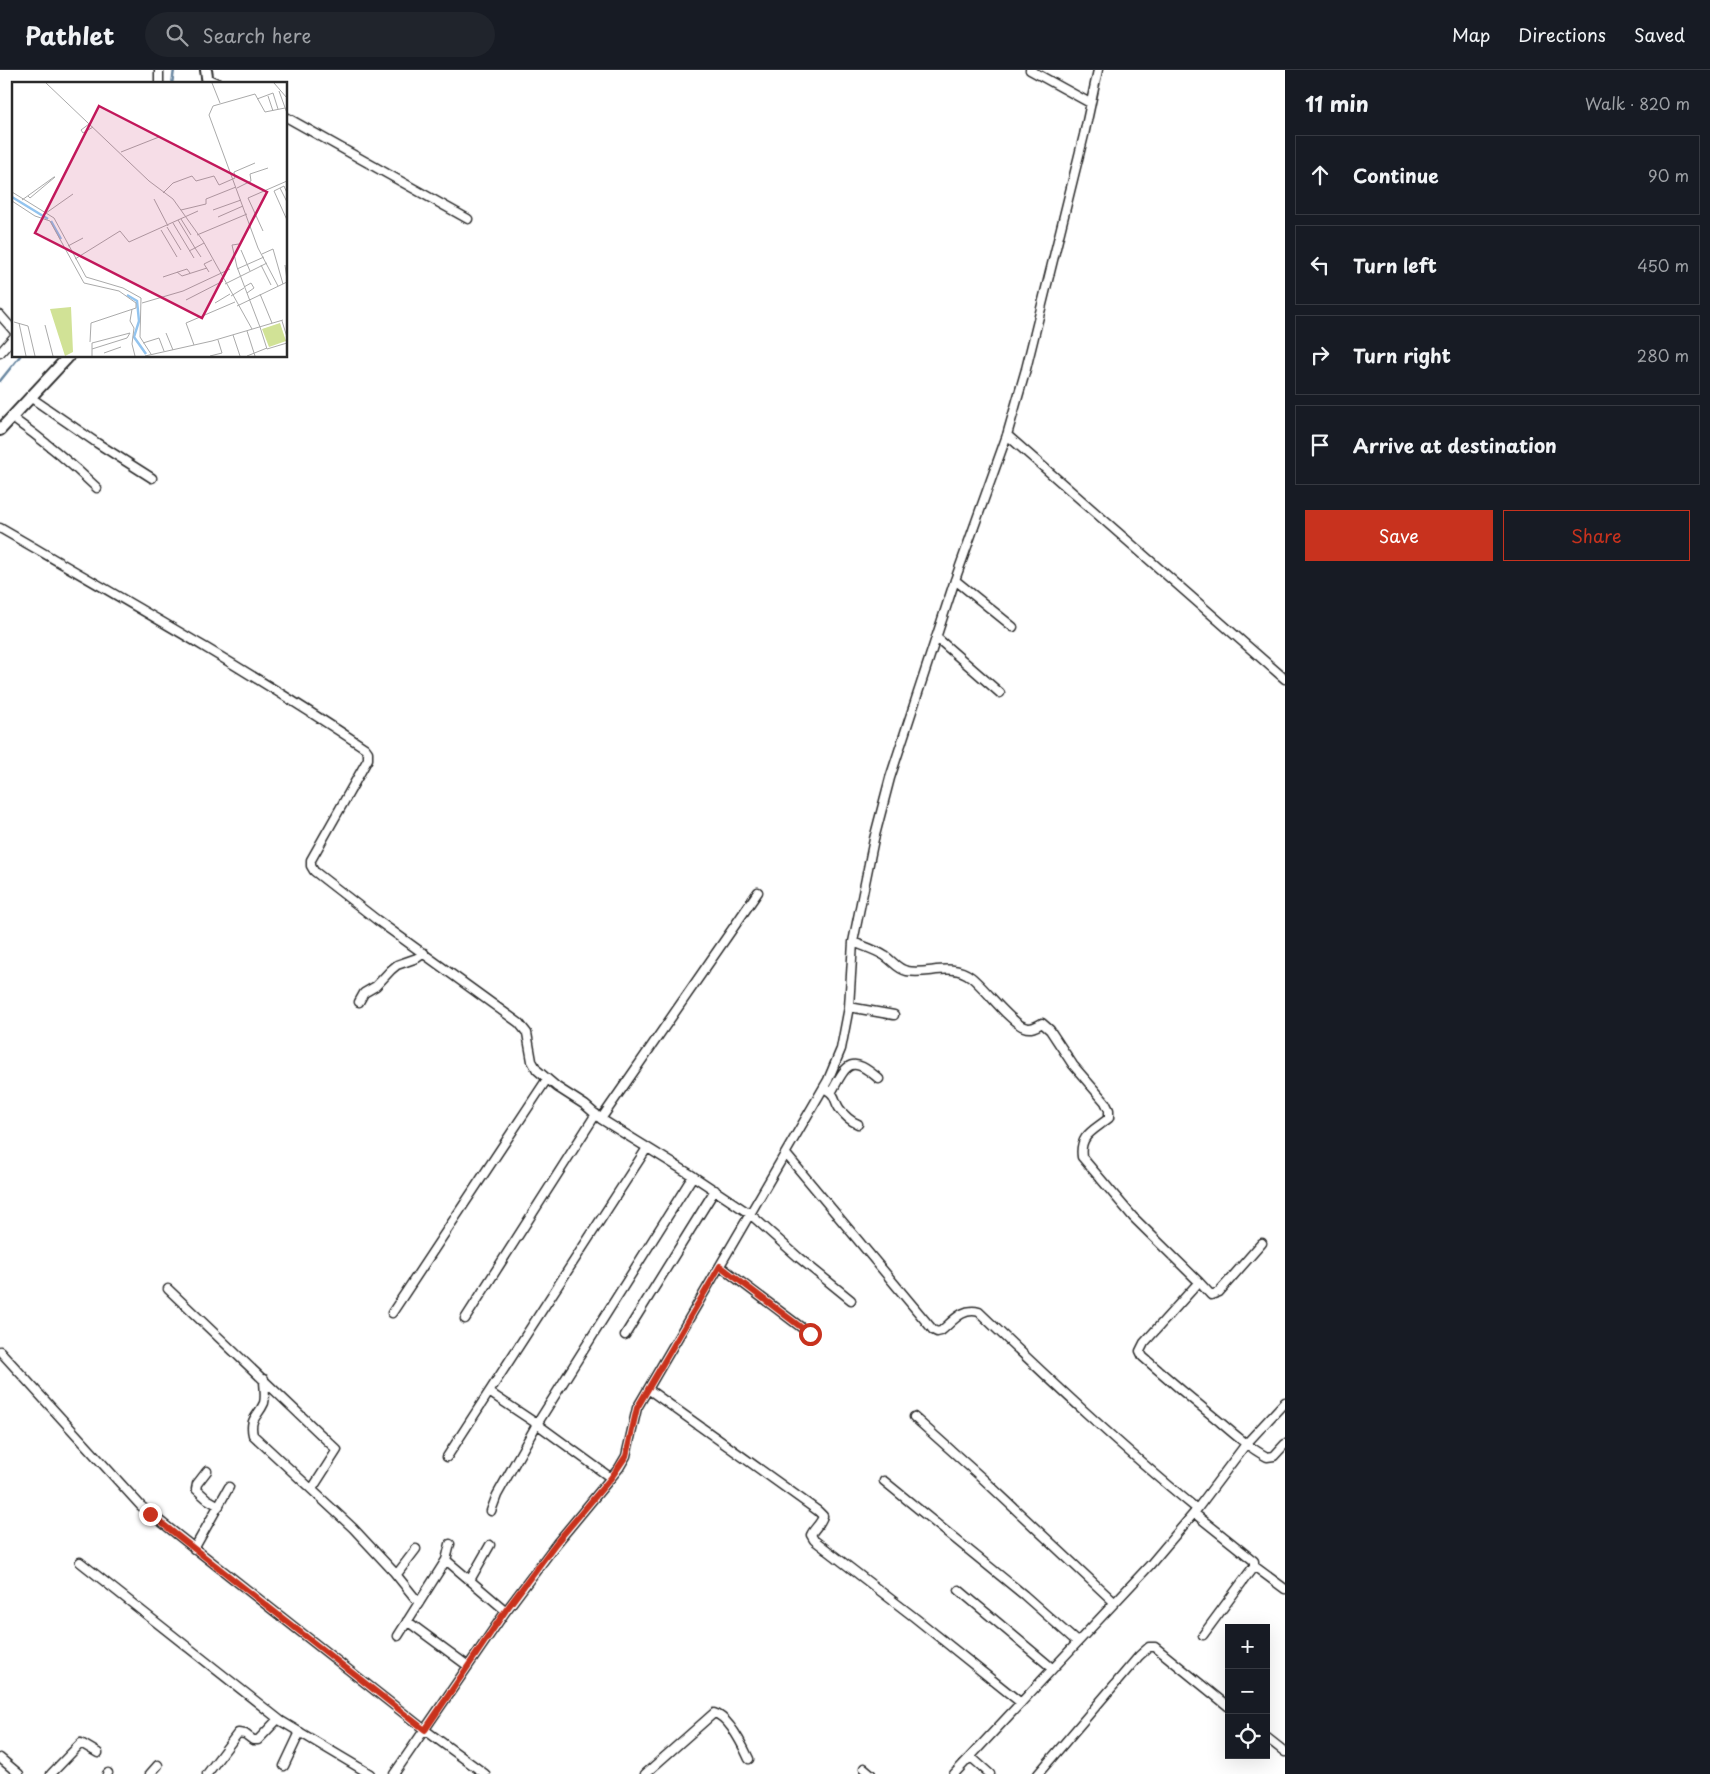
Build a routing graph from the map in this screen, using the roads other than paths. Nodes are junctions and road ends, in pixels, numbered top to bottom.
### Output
1 (1030, 70) edge
2 (1098, 70) edge
3 (1090, 103) junction
4 (288, 118) edge
5 (468, 219) dead end
6 (0, 315) edge
7 (12, 329) edge
8 (12, 340) edge
9 (0, 353) edge
10 (67, 358) edge
11 (30, 397) junction
12 (11, 417) junction
13 (0, 430) edge
14 (1007, 435) junction
15 (152, 478) dead end
16 (97, 488) dead end
17 (0, 528) edge
18 (955, 580) junction
19 (1013, 627) dead end
20 (936, 637) junction
21 (1285, 679) edge
22 (1000, 693) dead end
23 (758, 892) dead end
24 (853, 942) junction
25 (424, 953) junction
26 (359, 1002) dead end
27 (849, 1007) junction
28 (894, 1015) dead end
29 (547, 1079) junction
30 (879, 1079) dead end
31 (823, 1088) junction
32 (831, 1092) junction
33 (598, 1116) junction
34 (858, 1124) dead end
35 (647, 1148) junction
36 (786, 1154) junction
37 (694, 1176) junction
38 (715, 1190) junction
39 (750, 1214) junction
40 (1262, 1243) dead end
41 (720, 1266) junction
42 (1199, 1282) junction
43 (168, 1289) dead end
44 (851, 1300) dead end
45 (392, 1313) dead end
46 (465, 1320) dead end
47 (810, 1334) dead end
48 (625, 1335) dead end
49 (0, 1352) edge
50 (264, 1379) junction
51 (648, 1388) junction
52 (490, 1392) junction
53 (1285, 1402) edge
54 (914, 1417) dead end
55 (537, 1424) junction
56 (1246, 1444) junction
57 (1285, 1444) edge
58 (447, 1457) dead end
59 (207, 1471) dead end
60 (611, 1478) junction
61 (884, 1481) dead end
62 (229, 1487) dead end
63 (312, 1489) junction
64 (219, 1506) junction
65 (491, 1511) dead end
66 (1195, 1511) junction
67 (450, 1544) dead end
68 (490, 1545) dead end
69 (194, 1549) junction
70 (416, 1549) dead end
71 (446, 1560) junction
72 (80, 1562) dead end
73 (1254, 1566) junction
74 (397, 1574) junction
75 (470, 1580) junction
76 (959, 1590) dead end
77 (1285, 1590) edge
78 (1114, 1602) junction
79 (419, 1603) junction
80 (506, 1610) junction
81 (407, 1621) junction
82 (1203, 1635) dead end
83 (398, 1636) dead end
84 (1077, 1642) junction
85 (468, 1666) junction
86 (1052, 1668) junction
87 (1021, 1703) junction
88 (1225, 1704) edge
89 (278, 1718) junction
90 (425, 1730) junction
91 (300, 1732) junction
92 (1270, 1740) edge
93 (1285, 1752) edge
94 (98, 1754) dead end
95 (970, 1756) junction
96 (0, 1758) edge
97 (749, 1760) dead end
98 (158, 1765) dead end
99 (284, 1766) dead end
100 (864, 1768) dead end
101 (19, 1774) edge
102 (50, 1774) edge
103 (150, 1774) edge
104 (207, 1774) edge
105 (370, 1774) edge
106 (394, 1774) edge
107 (485, 1774) edge
108 (645, 1774) edge
109 (871, 1774) edge
110 (954, 1774) edge
111 (990, 1774) edge
112 (1038, 1774) edge

1 - 3 street
2 - 3 street
3 - 14 street
4 - 5 street
6 - 7 street
8 - 9 street
10 - 11 street
11 - 12 street
11 - 15 street
12 - 13 street
12 - 16 street
14 - 18 street
14 - 21 street
17 - 25 street
18 - 19 street
18 - 20 street
20 - 22 street
20 - 24 street
23 - 33 street
24 - 27 street
24 - 42 street
25 - 26 street
25 - 29 street
27 - 28 street
27 - 31 street
29 - 33 street
29 - 45 street
30 - 32 street
31 - 32 street
31 - 36 street
32 - 34 street
33 - 35 street
33 - 46 street
35 - 37 street
35 - 52 street
36 - 39 street
36 - 66 street
37 - 38 street
37 - 55 street
38 - 39 street
38 - 48 street
39 - 41 street
39 - 44 street
40 - 42 street
41 - 47 street
41 - 51 street
42 - 56 street
43 - 50 street
49 - 69 street
50 - 63 street
50 - 63 street
51 - 60 street
51 - 87 street
52 - 55 street
52 - 58 street
53 - 56 street
54 - 78 street
55 - 60 street
55 - 65 street
56 - 57 street
56 - 66 street
59 - 64 street
60 - 80 street
61 - 84 street
62 - 64 street
63 - 74 street
64 - 69 street
66 - 73 street
66 - 78 street
67 - 71 street
68 - 75 street
69 - 90 street
70 - 74 street
71 - 75 street
71 - 79 street
72 - 89 street
73 - 77 street
73 - 82 street
74 - 79 street
75 - 80 street
76 - 86 street
78 - 84 street
79 - 81 street
80 - 85 street
81 - 83 street
81 - 85 street
84 - 86 street
85 - 90 street
86 - 87 street
87 - 95 street
88 - 112 street
89 - 91 street
89 - 104 street
90 - 106 street
90 - 107 street
91 - 99 street
91 - 105 street
92 - 93 street
94 - 102 street
95 - 110 street
95 - 111 street
96 - 101 street
97 - 108 street
98 - 103 street
100 - 109 street

